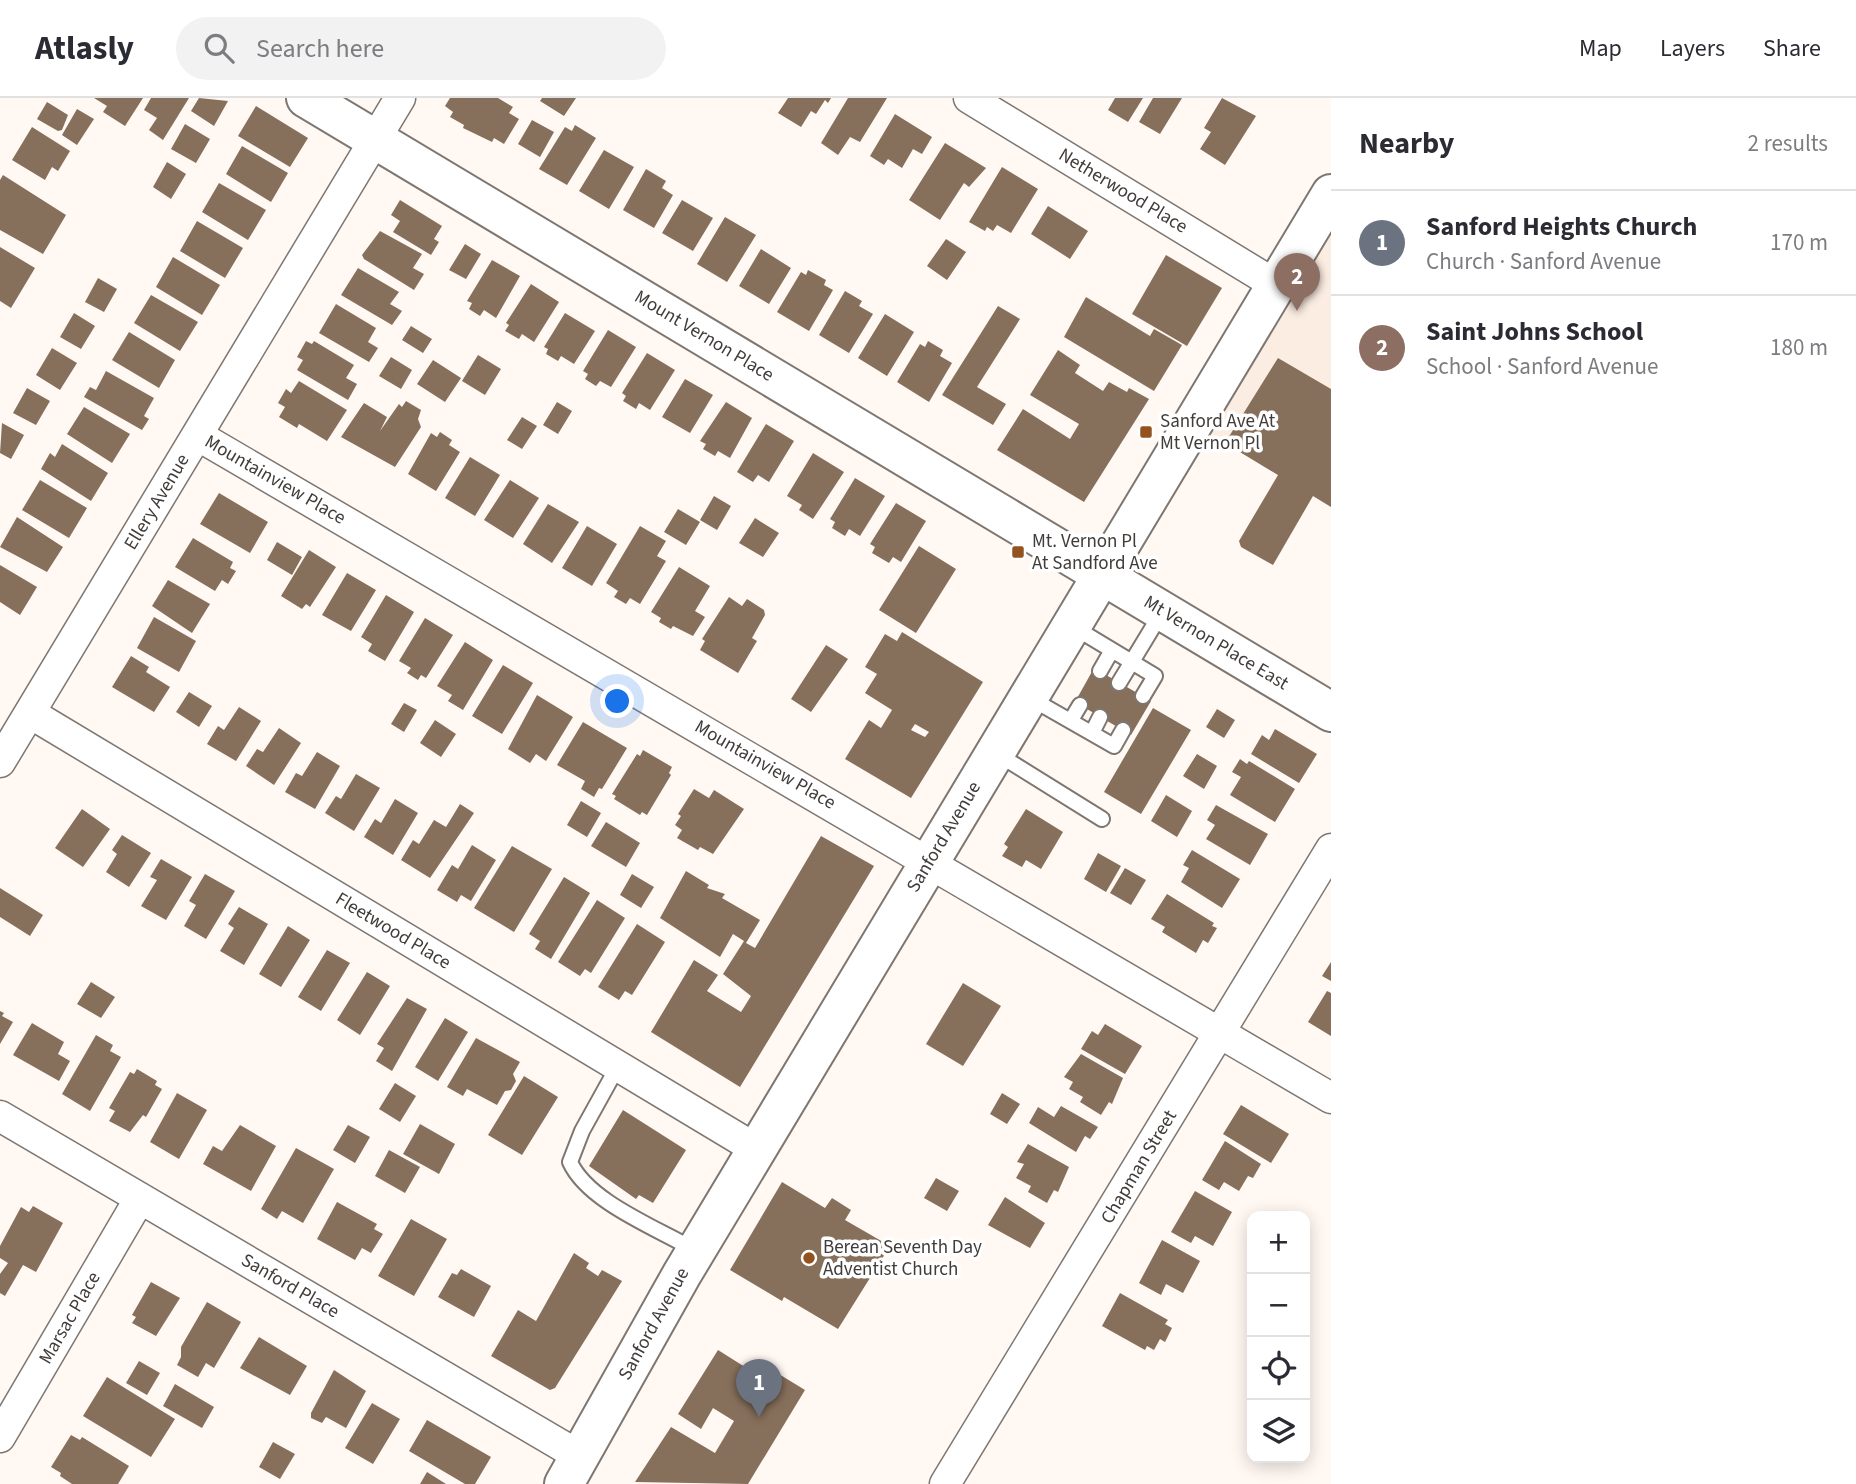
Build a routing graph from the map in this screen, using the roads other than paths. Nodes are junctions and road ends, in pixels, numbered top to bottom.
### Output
1 (306, 98) edge
2 (400, 98) edge
3 (969, 98) edge
4 (375, 139) junction
5 (1331, 194) edge
6 (1276, 285) junction
7 (197, 435) junction
8 (1102, 574) junction
9 (1163, 611) junction
10 (1070, 625) junction
11 (1112, 650) junction
12 (1132, 662) junction
13 (1100, 671) dead end
14 (1119, 682) dead end
15 (1143, 696) dead end
16 (1028, 697) junction
17 (1080, 705) dead end
18 (1331, 712) edge
19 (30, 713) junction
20 (1100, 717) dead end
21 (1071, 720) junction
22 (1123, 730) dead end
23 (1092, 733) junction
24 (995, 753) junction
25 (0, 762) edge
26 (1102, 819) dead end
27 (1331, 849) edge
28 (930, 861) junction
29 (1221, 1033) junction
30 (618, 1066) junction
31 (1331, 1098) edge
32 (0, 1115) edge
33 (757, 1149) junction
34 (140, 1198) junction
35 (696, 1251) junction
36 (0, 1437) edge
37 (573, 1471) edge
38 (945, 1484) edge

1 - 4 main road, Mount Vernon Place
2 - 4 street, Ellery Avenue
3 - 6 street, Netherwood Place
4 - 7 street, Ellery Avenue
4 - 8 main road, Mount Vernon Place
5 - 6 main road, Sanford Avenue
6 - 8 main road, Sanford Avenue
7 - 19 street, Ellery Avenue
7 - 28 street, Mountainview Place
8 - 9 main road, Mt Vernon Place East
8 - 10 main road, Sanford Avenue
9 - 12 lane
9 - 18 main road, Mt Vernon Place East
10 - 11 lane
10 - 16 main road, Sanford Avenue
11 - 12 lane
11 - 13 lane
12 - 14 lane
12 - 15 lane
16 - 21 lane
16 - 24 main road, Sanford Avenue
17 - 21 lane
19 - 25 street, Ellery Avenue
19 - 30 street, Fleetwood Place
20 - 23 lane
21 - 23 lane
22 - 23 lane
24 - 26 lane
24 - 28 main road, Sanford Avenue
27 - 29 street, Chapman Street
28 - 29 street, Mountainview Place
28 - 33 main road, Sanford Avenue
29 - 31 street, Mountainview Place
29 - 38 street, Chapman Street
30 - 33 street, Fleetwood Place
30 - 35 lane
32 - 34 street, Sanford Place
33 - 35 main road, Sanford Avenue
34 - 36 street, Marsac Place
34 - 37 street, Sanford Place
35 - 37 main road, Sanford Avenue

